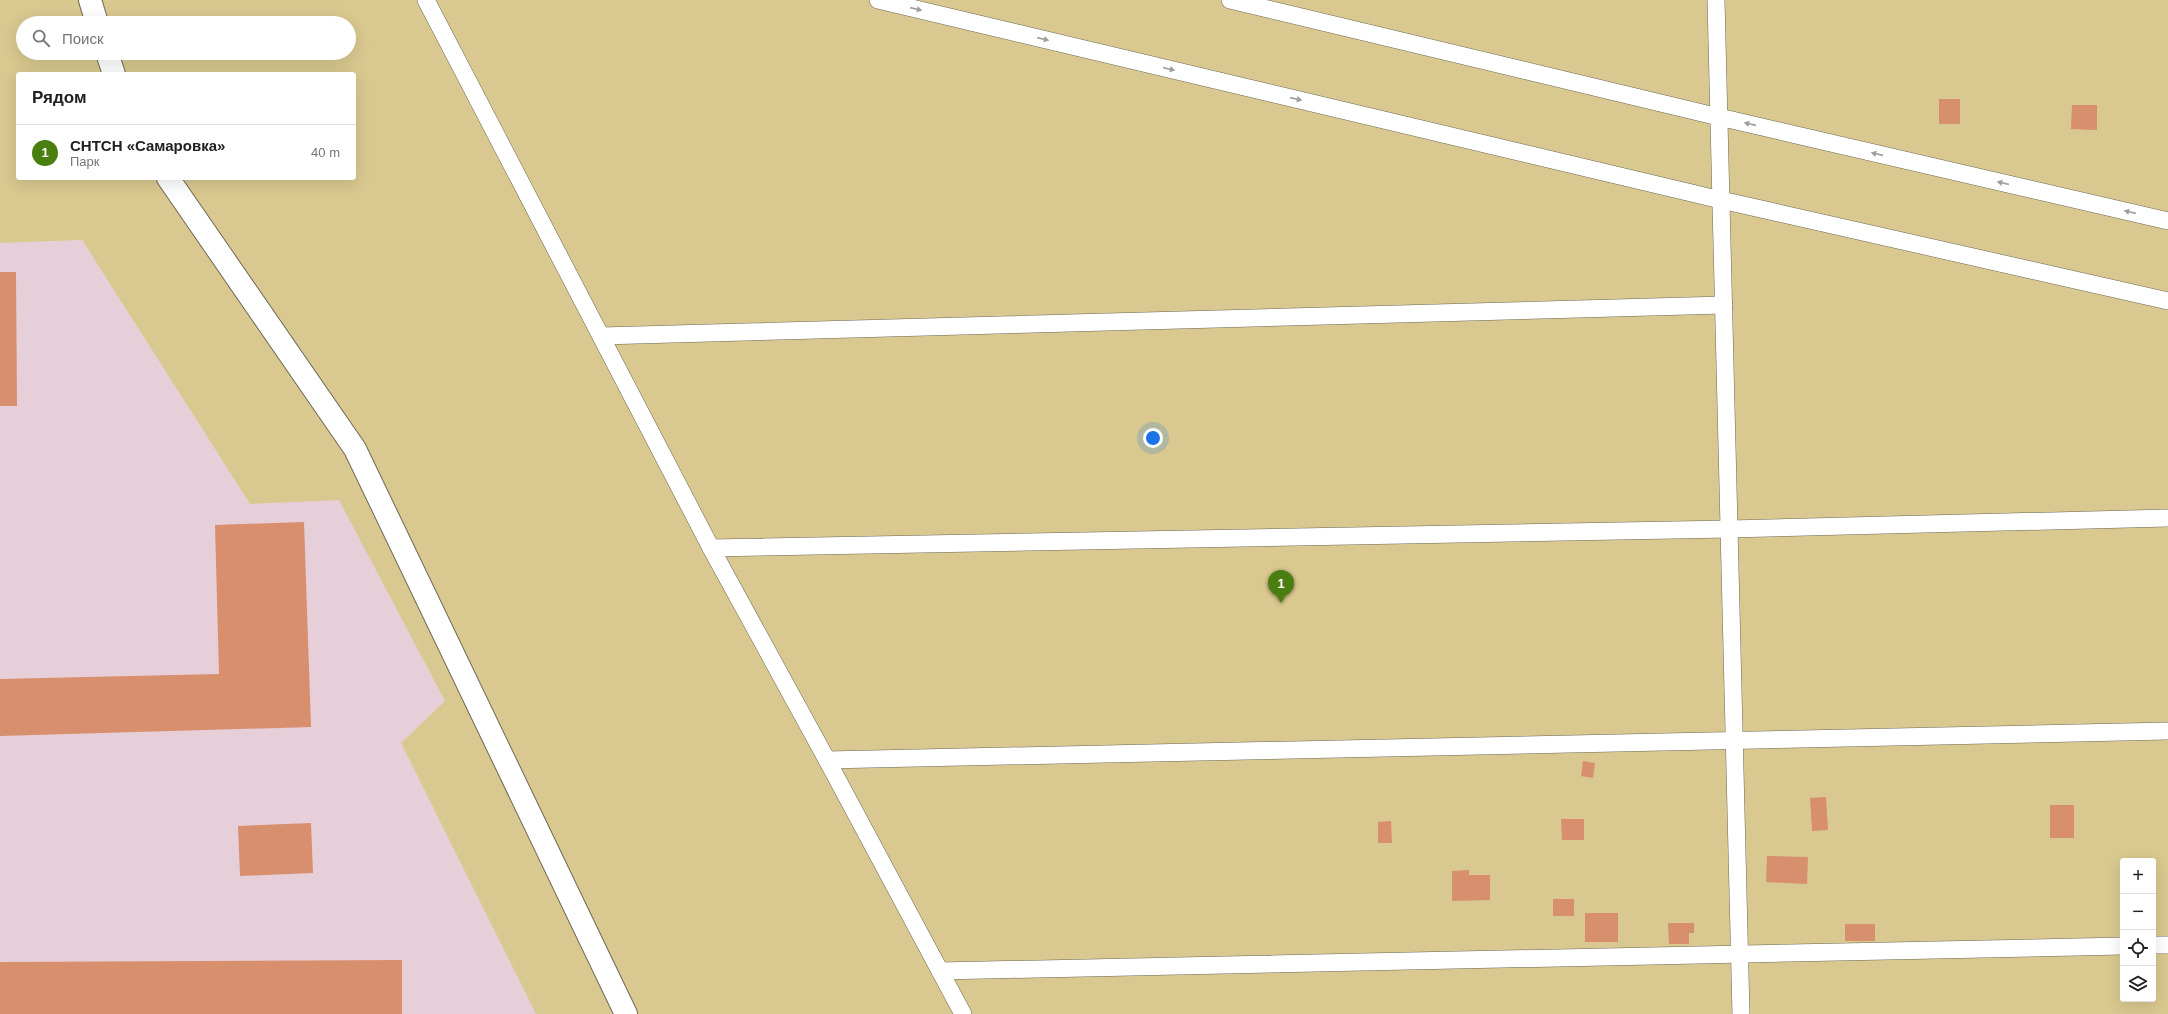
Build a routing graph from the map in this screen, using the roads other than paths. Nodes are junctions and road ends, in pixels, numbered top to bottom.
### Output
1 (90, 0) edge
2 (426, 0) edge
3 (878, 0) edge
4 (1230, 0) edge
5 (1716, 0) edge
6 (95, 16) edge
7 (109, 60) edge
8 (113, 72) edge
9 (1719, 117) junction
10 (169, 180) edge
11 (1721, 200) junction
12 (2168, 221) edge
13 (2168, 302) edge
14 (1724, 305) junction
15 (601, 336) junction
16 (2168, 518) edge
17 (1729, 529) junction
18 (711, 548) junction
19 (2168, 731) edge
20 (1734, 739) junction
21 (828, 760) junction
22 (2156, 945) edge
23 (2168, 945) edge
24 (2120, 946) edge
25 (1741, 955) junction
26 (940, 971) junction
27 (626, 1014) edge
28 (963, 1014) edge
29 (1741, 1014) edge

1 - 6 street
2 - 15 lane
3 -> 11 lane
4 - 9 lane
5 - 9 lane
7 - 8 street
9 - 11 lane
12 -> 9 lane
10 - 27 street
11 - 13 lane
11 - 14 lane
14 - 15 lane
14 - 17 lane
15 - 18 lane
16 - 17 lane
17 - 18 lane
17 - 20 lane
18 - 21 lane
19 - 20 lane
20 - 21 lane
20 - 25 lane
21 - 26 lane
22 - 23 lane
24 - 25 lane
25 - 26 lane
25 - 29 lane
26 - 28 lane

